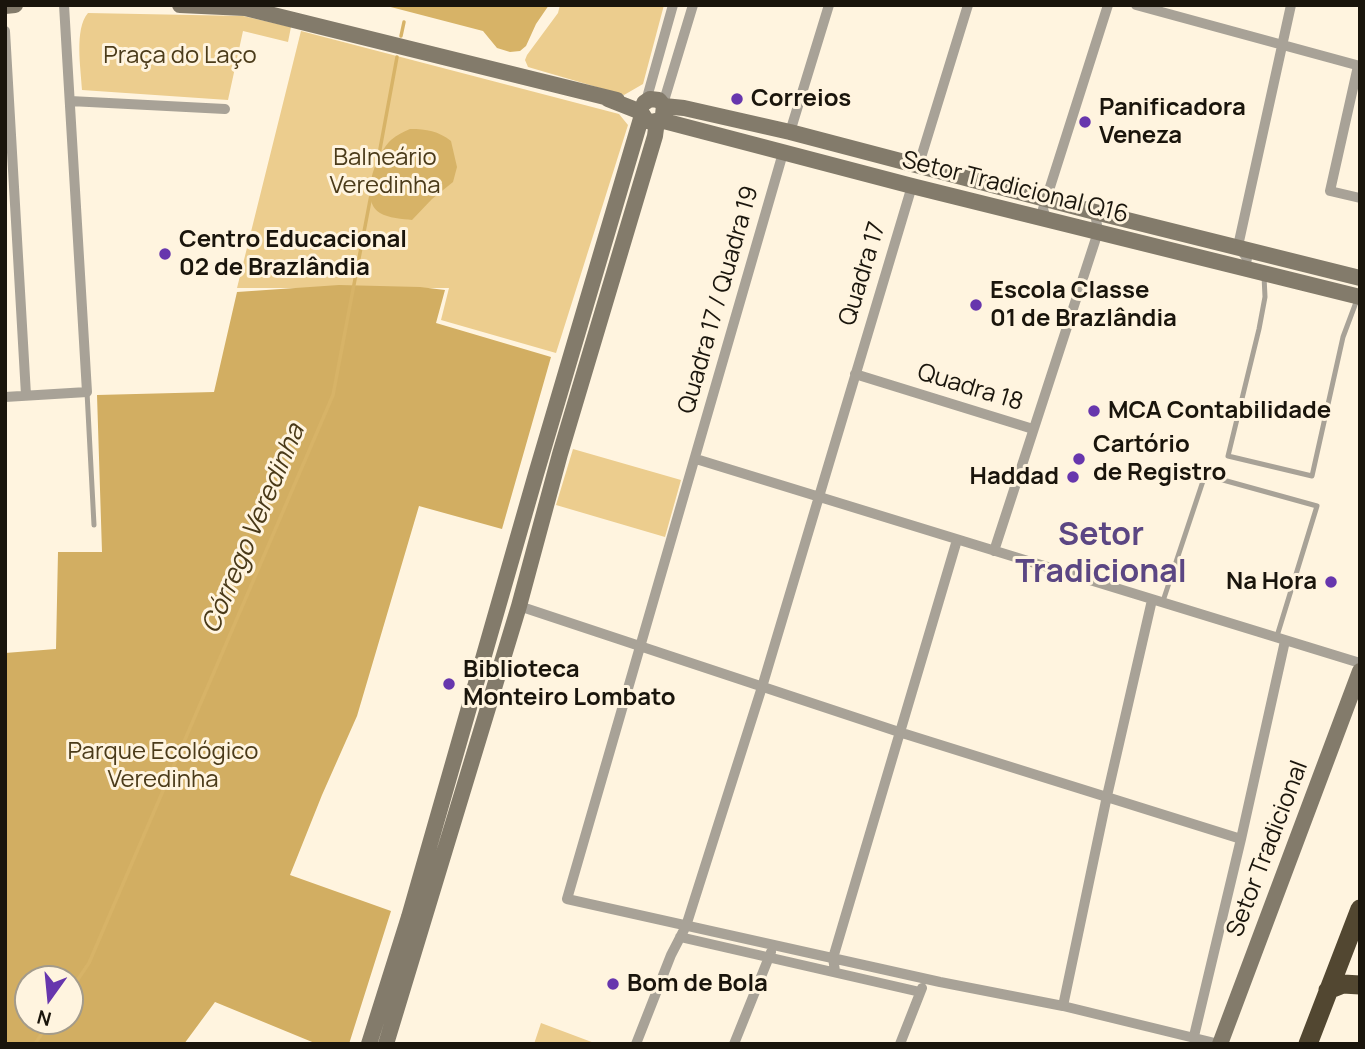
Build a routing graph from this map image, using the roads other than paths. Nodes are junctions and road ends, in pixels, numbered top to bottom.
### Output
1 (15, 5) edge
2 (64, 5) edge
3 (180, 5) edge
4 (673, 5) edge
5 (693, 5) edge
6 (829, 5) edge
7 (968, 5) edge
8 (1108, 5) edge
9 (1136, 5) edge
10 (1291, 5) edge
11 (5, 6) edge
12 (245, 6) edge
13 (5, 31) edge
14 (1282, 45) junction
15 (661, 46) junction
16 (679, 52) junction
17 (1359, 66) edge
18 (70, 101) junction
19 (225, 108) dead end
20 (652, 110) junction
21 (790, 132) junction
22 (783, 153) junction
23 (919, 164) junction
24 (912, 186) junction
25 (1046, 198) junction
26 (1360, 198) edge
27 (1095, 212) junction
28 (1046, 219) junction
29 (1098, 232) junction
30 (1238, 246) junction
31 (1245, 270) junction
32 (1264, 273) junction
33 (1360, 278) edge
34 (603, 280) junction
35 (1359, 297) edge
36 (855, 374) junction
37 (87, 392) junction
38 (26, 395) junction
39 (5, 397) edge
40 (1033, 429) junction
41 (544, 449) junction
42 (561, 454) junction
43 (695, 459) junction
44 (536, 474) junction
45 (553, 480) junction
46 (818, 497) junction
47 (94, 525) dead end
48 (957, 540) junction
49 (994, 551) junction
50 (1157, 602) junction
51 (519, 606) junction
52 (1280, 639) junction
53 (642, 646) junction
54 (1360, 663) edge
55 (1360, 671) edge
56 (762, 687) junction
57 (899, 732) junction
58 (1107, 796) junction
59 (1241, 839) junction
60 (1360, 909) edge
61 (417, 919) junction
62 (687, 926) junction
63 (680, 937) junction
64 (774, 945) junction
65 (769, 958) junction
66 (833, 958) junction
67 (835, 971) junction
68 (925, 978) junction
69 (1360, 985) edge
70 (1328, 990) junction
71 (920, 992) junction
72 (1063, 1006) junction
73 (1194, 1037) junction
74 (369, 1044) edge
75 (386, 1044) edge
76 (636, 1044) edge
77 (734, 1044) edge
78 (900, 1044) edge
79 (1219, 1044) edge
80 (1308, 1044) edge

1 - 11 street
2 - 18 street
3 - 12 street, Setor Tradicional Q16
4 - 15 street
5 - 16 street
6 - 21 street
7 - 23 street
8 - 25 street
9 - 14 street
10 - 14 street
12 - 20 street, Setor Tradicional Q16
13 - 38 street
14 - 17 street
14 - 30 street
15 - 16 street
15 - 20 street
16 - 20 street
17 - 26 street
18 - 19 street
18 - 37 street
20 - 21 street, Setor Tradicional Q16
20 - 22 street, Setor Tradicional Q16
20 - 34 street
21 - 22 street, Quadra 17 / Quadra 19
21 - 23 street, Setor Tradicional Q16
22 - 24 street, Setor Tradicional Q16
22 - 43 street, Quadra 17 / Quadra 19
23 - 24 street, Quadra 17
23 - 25 street, Setor Tradicional Q16
24 - 28 street, Setor Tradicional Q16
24 - 36 street, Quadra 17
25 - 27 street, Setor Tradicional Q16
25 - 28 street
27 - 29 street
27 - 30 street, Setor Tradicional Q16
28 - 29 street, Setor Tradicional Q16
29 - 31 street, Setor Tradicional Q16
29 - 40 street
30 - 31 street
30 - 33 street, Setor Tradicional Q16
31 - 32 street, Setor Tradicional Q16
32 - 35 street, Setor Tradicional Q16
32 - 35 lane
34 - 41 street
34 - 42 street
36 - 40 street, Quadra 18
36 - 46 street, Quadra 17
37 - 38 street
37 - 47 lane
38 - 39 street
40 - 49 street, Quadra 18
41 - 42 street
41 - 44 street
42 - 45 street
43 - 46 street
43 - 53 street, Quadra 17 / Quadra 19
44 - 45 street
44 - 61 street
45 - 51 street
46 - 48 street
46 - 56 street, Quadra 17
48 - 49 street
48 - 57 street
49 - 50 street
50 - 52 street
50 - 52 lane
50 - 58 street
51 - 53 street
51 - 61 street
52 - 54 street
52 - 59 street
53 - 56 street
53 - 62 street, Quadra 17 / Quadra 19
55 - 79 street, Setor Tradicional
56 - 57 street
56 - 62 street, Quadra 17
57 - 58 street
57 - 66 street
58 - 59 street
58 - 72 street
59 - 73 street
60 - 70 highway
61 - 74 street
61 - 75 street
62 - 63 street, Quadra 17
62 - 64 street
63 - 65 street
63 - 76 street, Quadra 17
64 - 65 street
64 - 66 street
65 - 67 street
65 - 77 street
66 - 67 street
66 - 68 street
67 - 71 street
68 - 71 street
68 - 72 street
69 - 70 highway
70 - 80 highway
71 - 78 street
72 - 73 street
73 - 79 street

